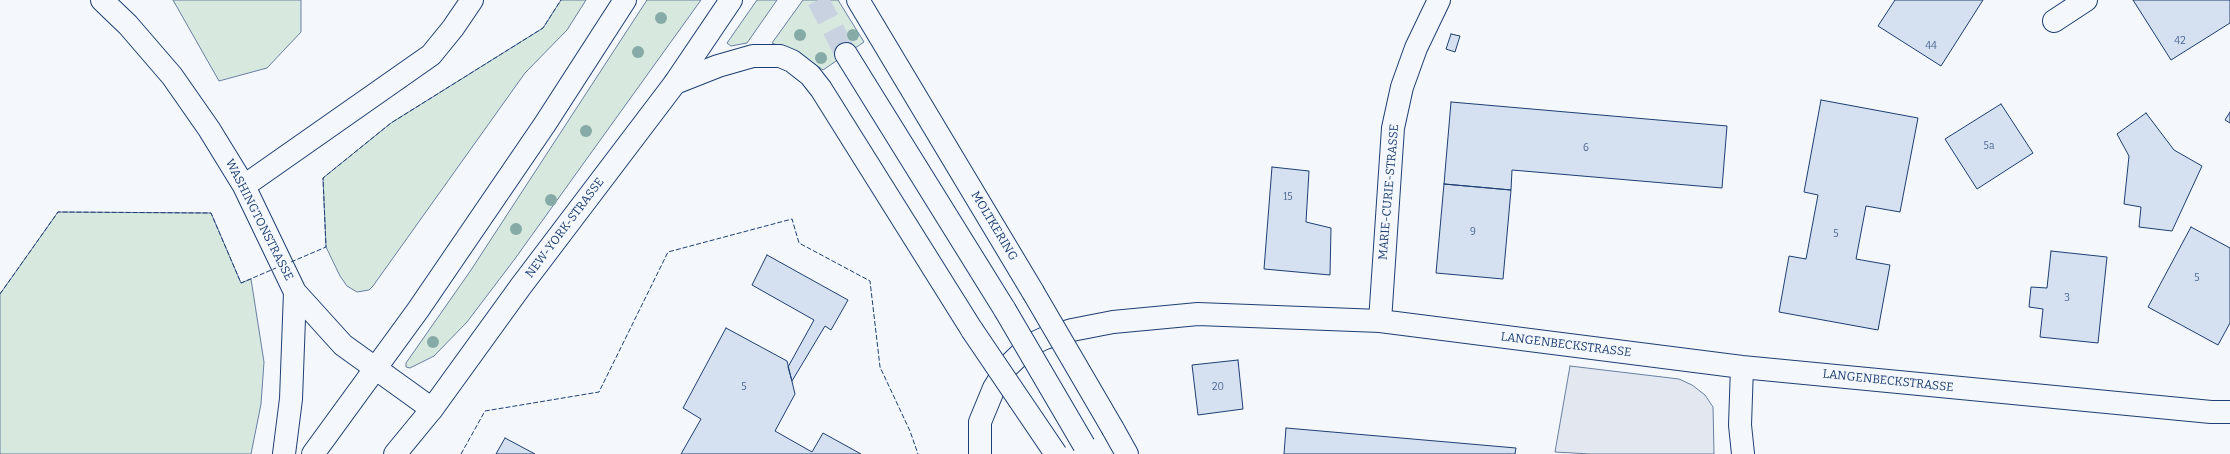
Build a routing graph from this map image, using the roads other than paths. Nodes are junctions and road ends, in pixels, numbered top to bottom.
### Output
1 (102, 0) edge
2 (472, 0) edge
3 (625, 0) edge
4 (731, 0) edge
5 (858, 0) edge
6 (1439, 0) edge
7 (2086, 0) edge
8 (2054, 21) dead end
9 (846, 54) tunnel mouth
10 (674, 83) junction
11 (244, 186) junction
12 (295, 292) junction
13 (1380, 321) junction
14 (1742, 367) junction
15 (375, 369) junction
16 (432, 409) junction
17 (2230, 412) edge
18 (1087, 450) edge
19 (284, 454) edge
20 (313, 454) edge
21 (395, 454) edge
22 (980, 454) edge
23 (1056, 454) edge
24 (1127, 454) edge
25 (1743, 454) edge

1 - 11 street, WASHINGTONSTRASSE
2 - 11 street
3 - 15 street
4 - 10 street, NEW-YORK-STRASSE
5 - 24 street, MOLTKERING, bridge
6 - 13 street, MARIE-CURIE-STRASSE
7 - 8 street
9 - 18 street, bridge
10 - 16 street, NEW-YORK-STRASSE
10 - 23 street, bridge
11 - 12 street, WASHINGTONSTRASSE
12 - 15 street, WASHINGTONSTRASSE
12 - 19 street, WASHINGTONSTRASSE
13 - 14 street, LANGENBECKSTRASSE
13 - 22 street, LANGENBECKSTRASSE
14 - 17 street, LANGENBECKSTRASSE
14 - 25 street
15 - 16 street, WASHINGTONSTRASSE
15 - 20 street
16 - 21 street, NEW-YORK-STRASSE

